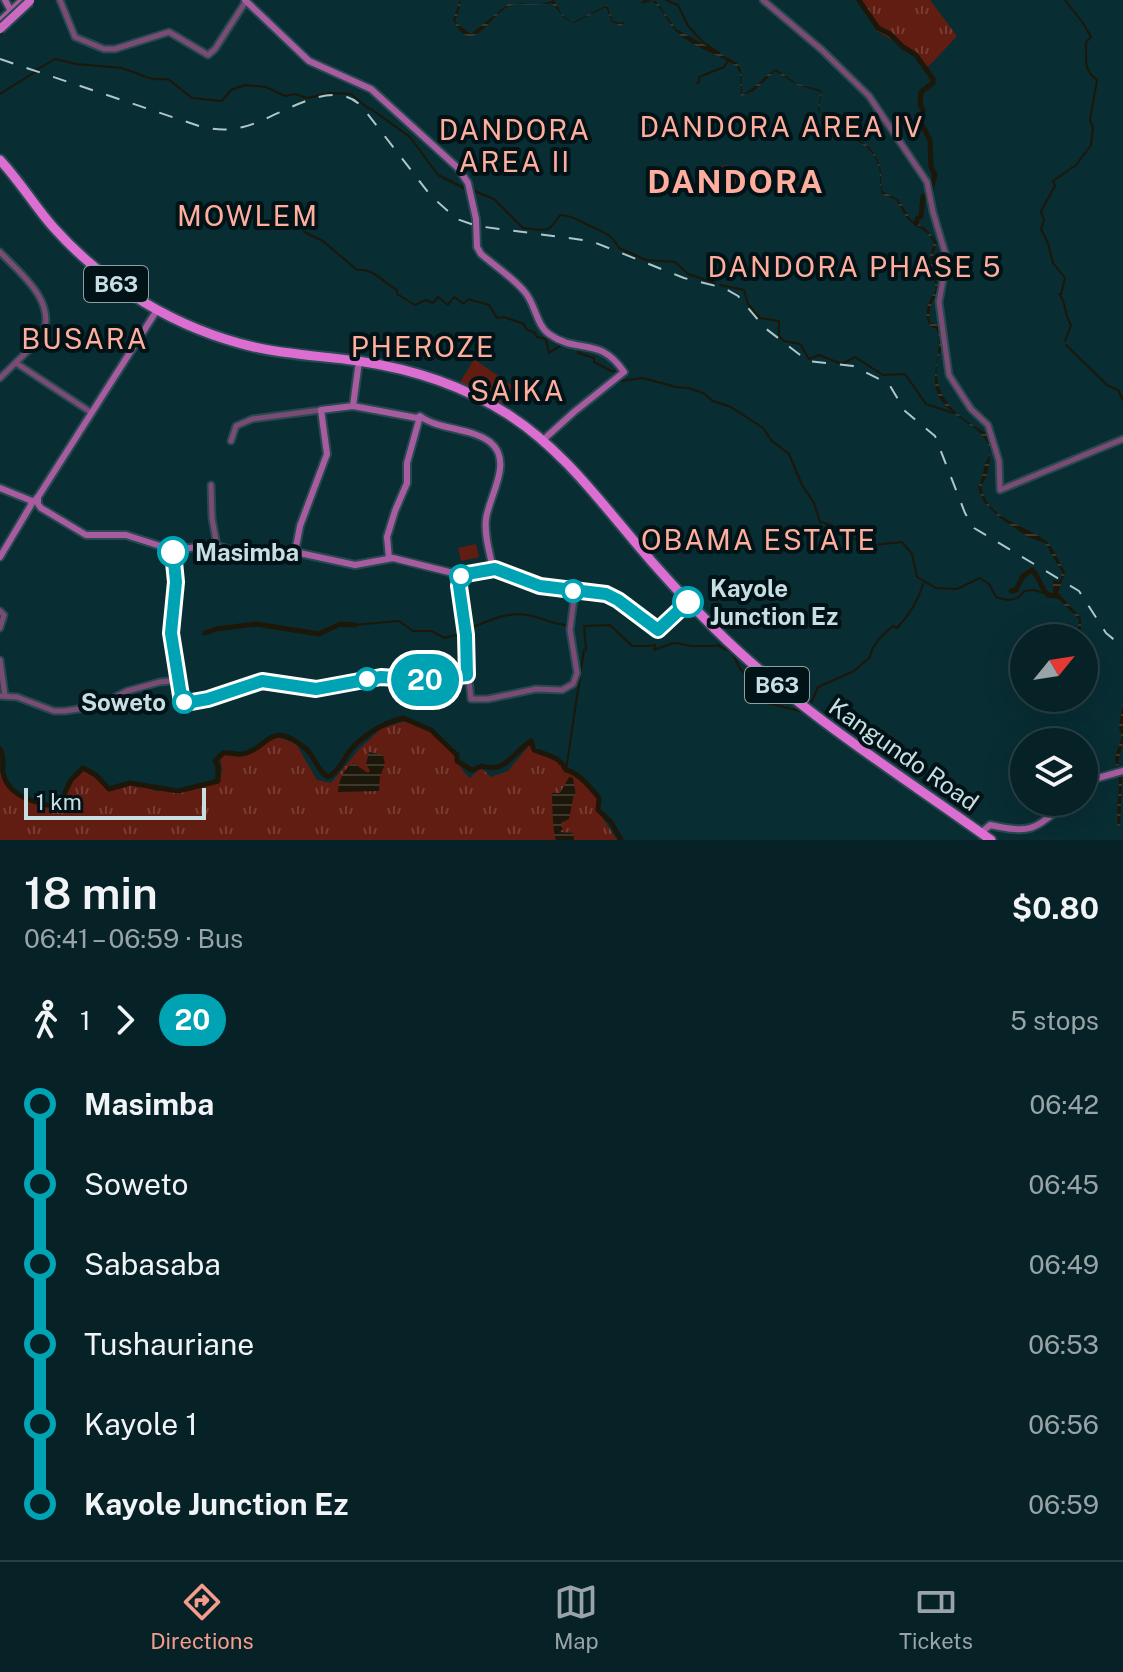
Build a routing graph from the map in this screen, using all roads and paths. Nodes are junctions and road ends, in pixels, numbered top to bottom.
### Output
1 (8, 0) edge
2 (27, 0) edge
3 (60, 0) edge
4 (246, 0) edge
5 (763, 0) edge
6 (8, 19) edge
7 (1, 162) edge
8 (61, 236) junction
9 (0, 252) edge
10 (157, 310) junction
11 (359, 361) junction
12 (16, 363) junction
13 (397, 367) junction
14 (0, 378) edge
15 (353, 406) junction
16 (321, 410) junction
17 (92, 414) junction
18 (419, 419) junction
19 (1123, 439) edge
20 (543, 440) junction
21 (231, 441) dead end
22 (211, 485) dead end
23 (0, 488) edge
24 (34, 504) junction
25 (217, 546) junction
26 (173, 550) junction
27 (295, 552) junction
28 (0, 557) edge
29 (389, 558) junction
30 (493, 569) junction
31 (461, 575) junction
32 (575, 591) junction
33 (687, 601) junction
34 (0, 611) edge
35 (0, 628) edge
36 (1, 663) edge
37 (467, 675) junction
38 (180, 680) junction
39 (2, 696) edge
40 (1121, 772) edge
41 (1098, 778) edge
42 (1050, 816) edge
43 (981, 833) junction
44 (991, 840) edge

1 - 6 main road
2 - 6 main road, bridge
2 - 6 main road
3 - 4 street
4 - 20 main road
5 - 19 street
7 - 8 highway, Kangundo Road / B63
8 - 10 highway, Kangundo Road / B63
8 - 13 highway, Kangundo Road / B63
9 - 12 street
10 - 11 highway, Kangundo Road / B63
10 - 17 main road
11 - 13 highway, Kangundo Road / B63
11 - 15 main road
12 - 14 street
12 - 17 street
13 - 20 highway, Kangundo Road / B63
15 - 16 main road
15 - 18 main road
16 - 21 street
16 - 27 main road
17 - 24 main road
18 - 29 main road
18 - 30 main road
20 - 33 highway, Kangundo Road / B63
22 - 25 street
23 - 24 main road
24 - 26 main road
24 - 28 main road
25 - 26 main road
25 - 27 main road
26 - 38 street
27 - 29 main road
29 - 31 main road
30 - 31 main road
30 - 32 main road
31 - 37 street
32 - 33 main road
32 - 37 street
33 - 43 highway, Kangundo Road / B63
34 - 35 street
36 - 39 street
37 - 38 street
38 - 39 street
40 - 41 main road
42 - 43 main road
43 - 44 highway, Kangundo Road / B63

